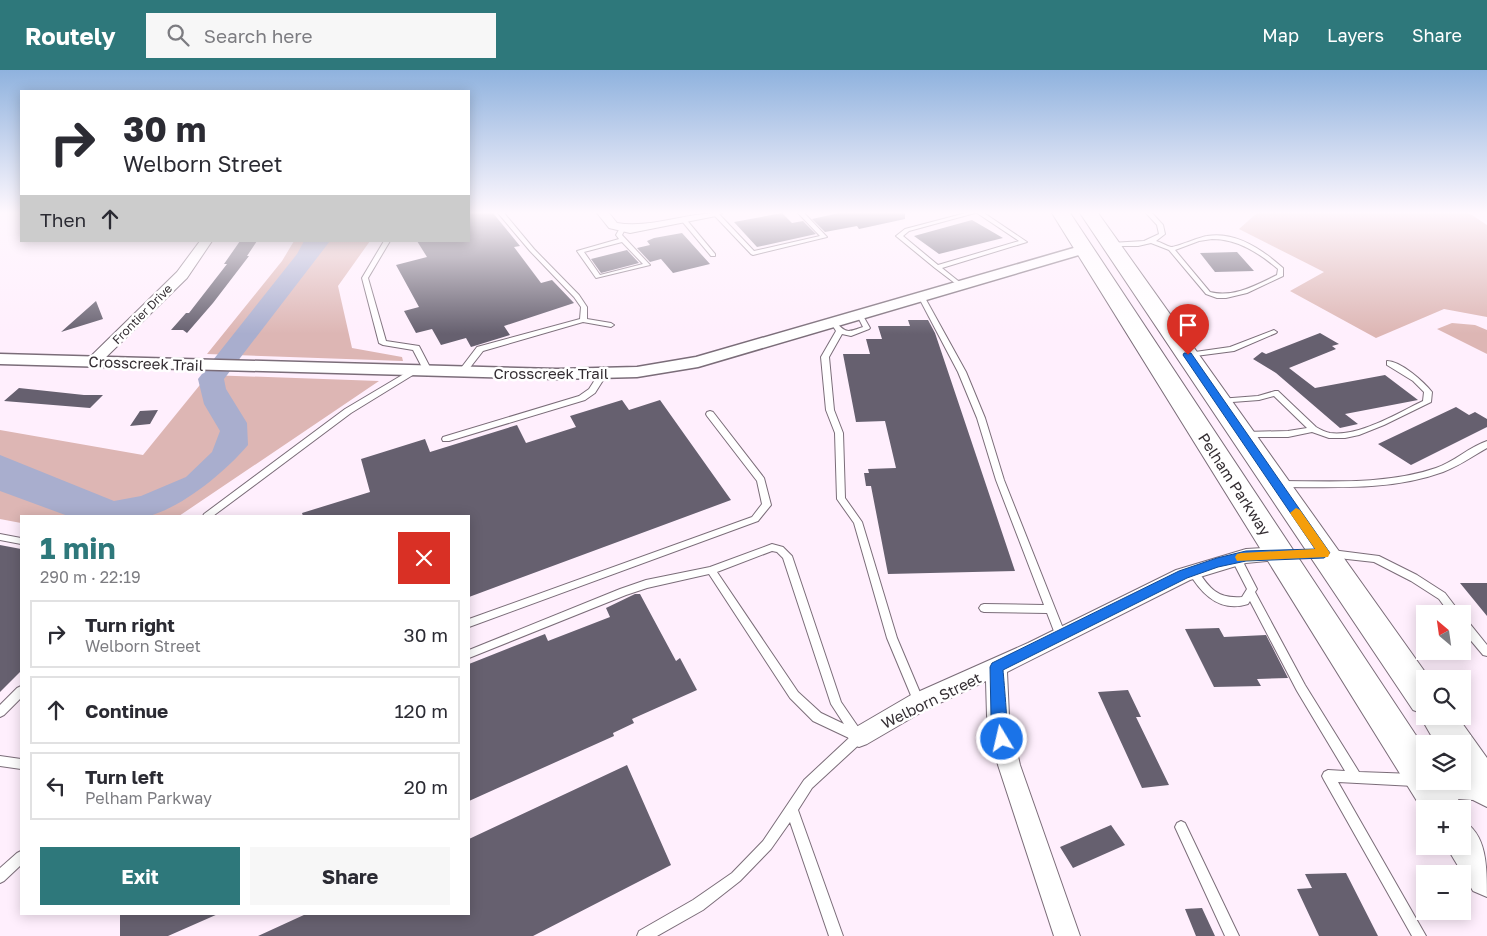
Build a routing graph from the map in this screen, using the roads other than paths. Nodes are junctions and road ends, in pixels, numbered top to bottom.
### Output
1 (197, 253) edge
2 (380, 253) edge
3 (538, 253) edge
4 (582, 253) edge
5 (637, 253) edge
6 (920, 253) edge
7 (984, 253) edge
8 (1069, 253) edge
9 (1087, 253) edge
10 (1117, 253) edge
11 (1175, 253) edge
12 (1260, 253) edge
13 (937, 267) junction
14 (960, 285) junction
15 (922, 296) junction
16 (583, 320) junction
17 (610, 325) dead end
18 (837, 327) junction
19 (1274, 332) dead end
20 (1188, 355) junction
21 (0, 358) edge
22 (94, 361) junction
23 (1390, 363) dead end
24 (423, 371) junction
25 (462, 372) junction
26 (603, 374) junction
27 (1219, 401) junction
28 (710, 414) dead end
29 (1313, 429) junction
30 (1243, 435) junction
31 (446, 439) dead end
32 (1487, 444) edge
33 (1276, 484) junction
34 (209, 515) edge
35 (0, 537) edge
36 (20, 541) edge
37 (1324, 553) junction
38 (1280, 554) junction
39 (1236, 558) junction
40 (711, 570) junction
41 (1193, 571) junction
42 (1250, 592) junction
43 (1449, 605) edge
44 (984, 608) dead end
45 (1050, 609) junction
46 (470, 623) edge
47 (1471, 633) edge
48 (1061, 636) junction
49 (1487, 652) edge
50 (470, 654) edge
51 (996, 667) junction
52 (1416, 686) edge
53 (20, 692) edge
54 (919, 702) junction
55 (0, 712) edge
56 (859, 737) junction
57 (0, 761) edge
58 (20, 764) edge
59 (1471, 766) edge
60 (1416, 767) edge
61 (1356, 778) junction
62 (1416, 781) edge
63 (1471, 784) edge
64 (1485, 786) edge
65 (792, 811) junction
66 (1182, 826) dead end
67 (1471, 853) edge
68 (20, 858) edge
69 (0, 877) edge
70 (1487, 877) edge
71 (644, 936) edge
72 (836, 936) edge
73 (1067, 936) edge
74 (1232, 936) edge
75 (1419, 936) edge

1 - 22 street, Frontier Drive
2 - 24 lane
3 - 16 lane
4 - 5 lane
6 - 13 lane
7 - 13 lane
8 - 14 street, Crosscreek Trail
9 - 38 main road, Pelham Parkway
10 - 20 main road
11 - 12 lane
13 - 14 lane
14 - 15 street, Crosscreek Trail
15 - 18 street, Crosscreek Trail
15 - 45 lane
16 - 17 lane
16 - 25 lane
18 - 26 street, Crosscreek Trail
18 - 54 lane
19 - 20 lane
20 - 27 main road
21 - 22 street, Crosscreek Trail
22 - 24 street, Crosscreek Trail
23 - 29 lane
24 - 25 street, Crosscreek Trail
24 - 34 lane
25 - 26 street, Crosscreek Trail
26 - 31 lane
27 - 29 lane
27 - 30 main road
28 - 46 lane
29 - 30 lane
30 - 33 main road
32 - 33 lane
33 - 37 main road
35 - 36 lane
37 - 38 main road
37 - 43 lane
37 - 52 main road
38 - 39 street, Welborn Street
38 - 60 main road, Pelham Parkway
39 - 41 street, Welborn Street
39 - 42 lane
40 - 50 lane
40 - 56 lane
40 - 56 lane
41 - 42 lane
41 - 48 street, Welborn Street
42 - 61 lane
44 - 45 lane
45 - 48 lane
47 - 49 lane
48 - 51 street, Welborn Street
51 - 54 street, Welborn Street
51 - 73 street
53 - 55 lane
54 - 56 street, Welborn Street
56 - 65 lane
57 - 58 lane
59 - 64 main road
61 - 62 lane
61 - 75 lane
63 - 64 main road
65 - 71 lane
65 - 72 lane
66 - 74 lane
67 - 70 main road
68 - 69 lane

